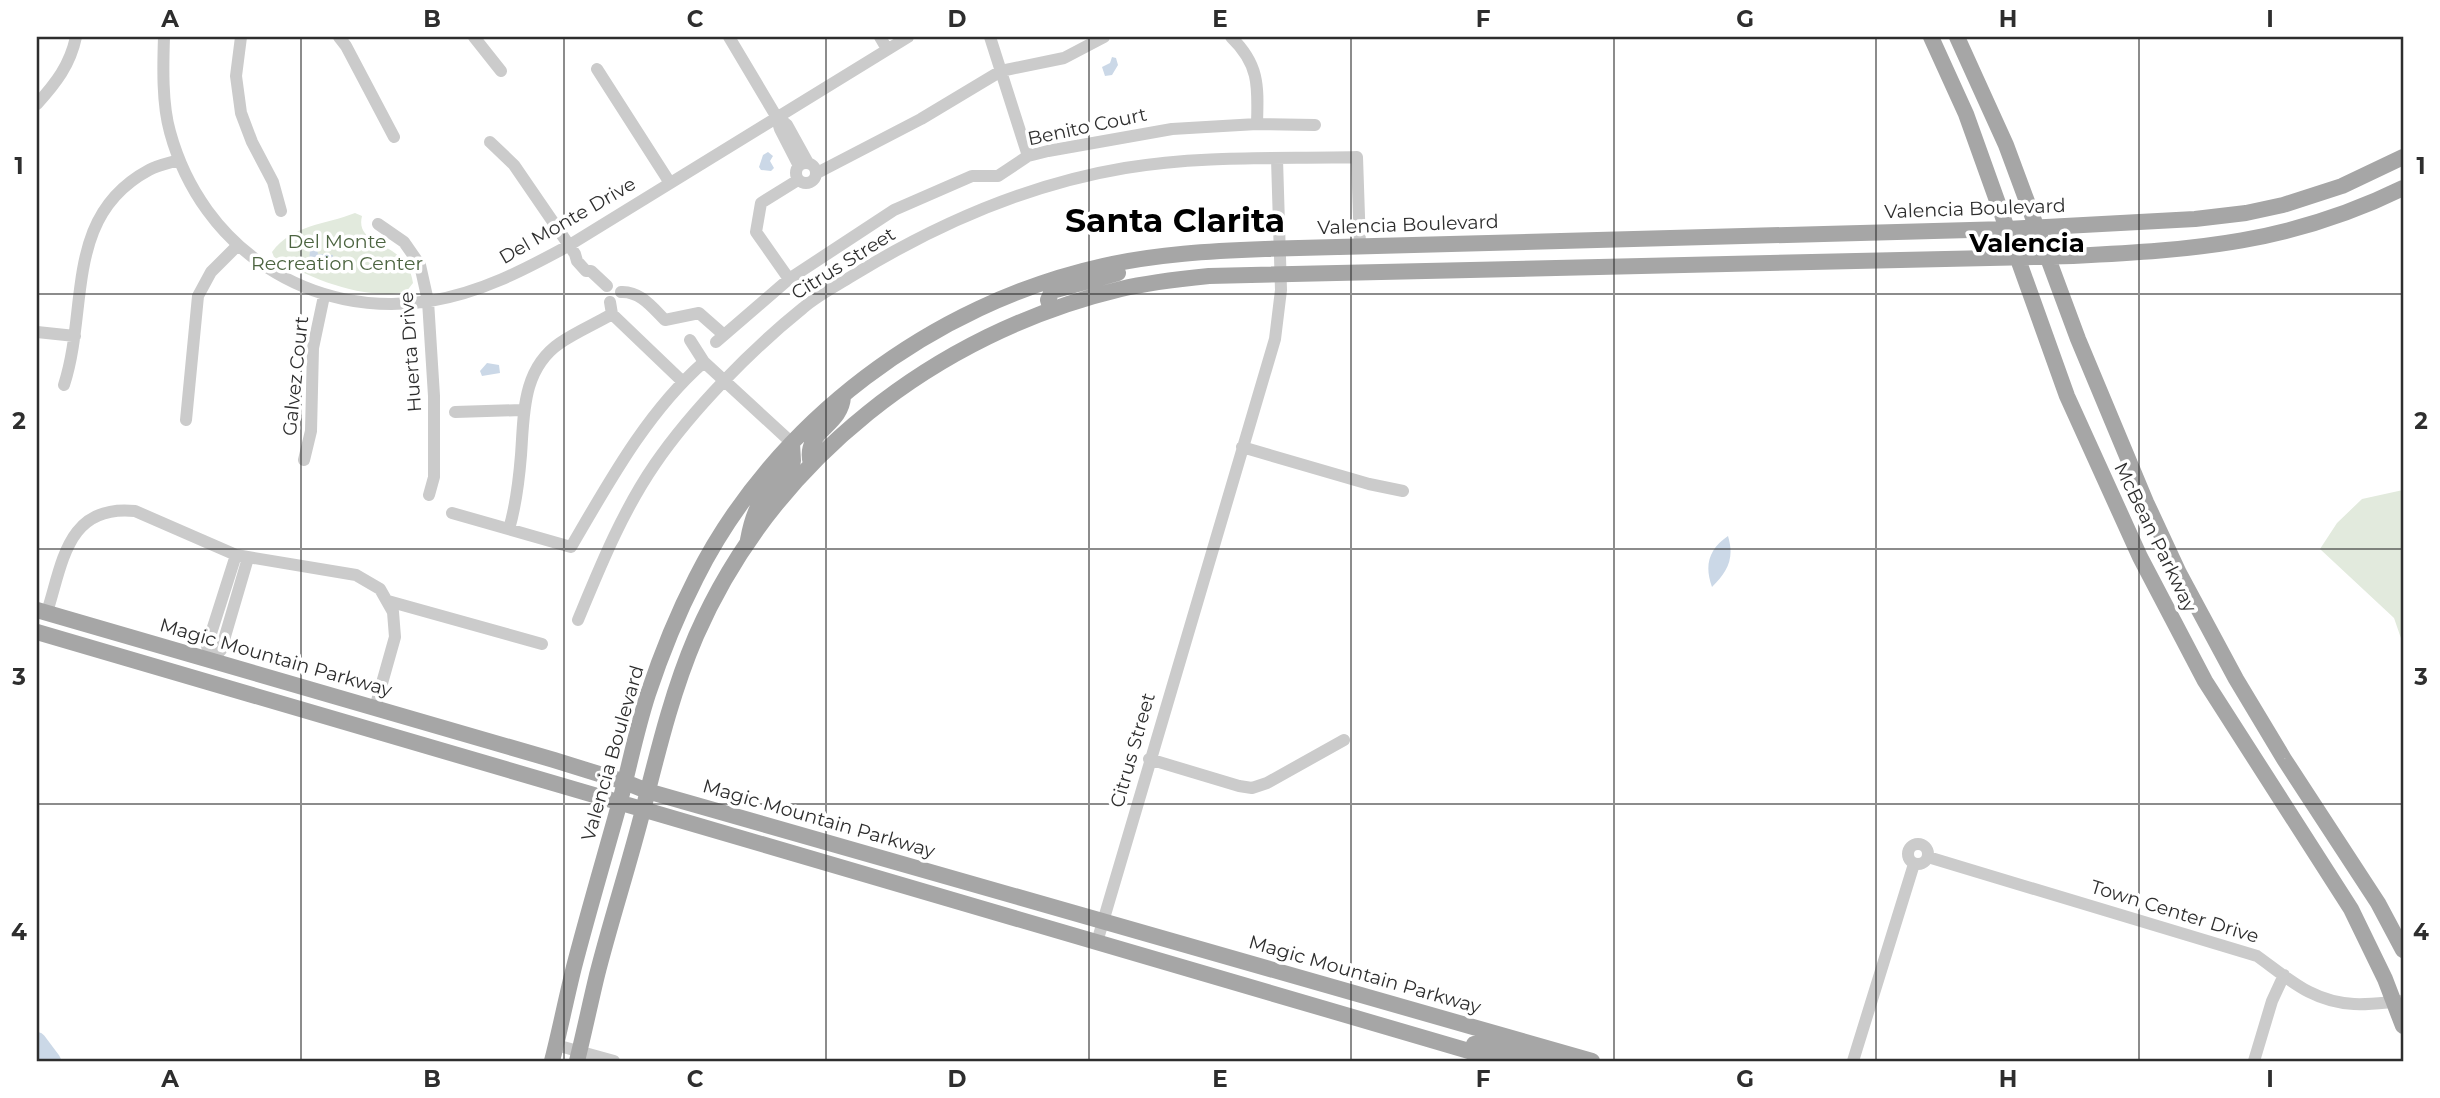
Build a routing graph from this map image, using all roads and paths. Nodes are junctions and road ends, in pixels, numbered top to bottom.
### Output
1 (76, 37) edge
2 (164, 37) edge
3 (241, 37) edge
4 (339, 37) edge
5 (474, 37) edge
6 (729, 37) edge
7 (880, 37) edge
8 (908, 37) edge
9 (990, 37) edge
10 (1103, 37) edge
11 (1231, 37) edge
12 (1931, 37) edge
13 (1956, 37) edge
14 (887, 49) junction
15 (597, 69) dead end
16 (501, 71) dead end
17 (1001, 71) junction
18 (37, 104) edge
19 (776, 116) junction
20 (1257, 124) junction
21 (1315, 125) dead end
22 (394, 137) dead end
23 (490, 142) dead end
24 (1028, 156) junction
25 (2403, 157) edge
26 (1277, 159) junction
27 (179, 160) junction
28 (805, 170) junction
29 (670, 183) junction
30 (2403, 188) edge
31 (281, 211) dead end
32 (378, 224) dead end
33 (2038, 228) junction
34 (2007, 229) junction
35 (238, 245) junction
36 (1360, 246) junction
37 (1280, 249) junction
38 (572, 251) junction
39 (2049, 256) junction
40 (2017, 257) junction
41 (1141, 259) junction
42 (1281, 274) junction
43 (789, 279) junction
44 (607, 286) junction
45 (621, 292) junction
46 (324, 296) junction
47 (428, 301) junction
48 (611, 308) junction
49 (1051, 310) junction
50 (37, 332) edge
51 (75, 336) junction
52 (690, 340) dead end
53 (704, 362) junction
54 (724, 381) junction
55 (683, 383) junction
56 (64, 385) dead end
57 (844, 395) junction
58 (523, 410) junction
59 (455, 412) dead end
60 (186, 421) dead end
61 (792, 443) junction
62 (1242, 447) junction
63 (304, 460) dead end
64 (811, 464) junction
65 (1403, 491) dead end
66 (429, 495) dead end
67 (452, 513) dead end
68 (509, 529) junction
69 (748, 542) junction
70 (242, 556) junction
71 (388, 601) junction
72 (42, 611) edge
73 (578, 620) dead end
74 (37, 632) edge
75 (542, 645) dead end
76 (211, 660) junction
77 (374, 708) junction
78 (1344, 740) dead end
79 (1149, 759) junction
80 (625, 782) junction
81 (648, 791) junction
82 (620, 801) junction
83 (643, 811) junction
84 (1928, 857) junction
85 (1914, 864) junction
86 (1103, 920) junction
87 (1097, 943) junction
88 (2403, 950) edge
89 (2284, 975) junction
90 (2398, 1001) edge
91 (2403, 1026) edge
92 (556, 1045) junction
93 (1468, 1051) junction
94 (578, 1056) edge
95 (1588, 1060) edge
96 (552, 1061) edge
97 (614, 1061) edge
98 (1503, 1061) edge
99 (1853, 1061) edge
100 (2254, 1061) edge

1 - 18 street
2 - 27 street, Del Monte Drive
3 - 31 street
4 - 22 street
5 - 16 street
6 - 19 street
7 - 14 street
8 - 14 street, Del Monte Drive
9 - 17 street
10 - 17 street
11 - 20 street
12 - 34 main road, McBean Parkway
13 - 33 main road, McBean Parkway
14 - 19 street, Del Monte Drive
15 - 29 street
17 - 24 street
17 - 28 street
19 - 28 street
19 - 29 street, Del Monte Drive
20 - 21 street, Benito Court
20 - 24 street, Benito Court
23 - 38 street
24 - 43 street, Benito Court
25 - 33 main road, Valencia Boulevard
26 - 36 street, Citrus Street
26 - 37 street, Citrus Street
26 - 54 street, Citrus Street
27 - 35 street, Del Monte Drive
27 - 51 street
28 - 43 street
29 - 38 street, Del Monte Drive
30 - 39 main road
32 - 47 street, Huerta Drive
33 - 34 main road, Valencia Boulevard
33 - 39 main road, McBean Parkway
34 - 36 main road, Valencia Boulevard
34 - 40 main road, McBean Parkway
35 - 46 street, Del Monte Drive
35 - 60 street
36 - 37 main road, Valencia Boulevard
37 - 41 main road, Valencia Boulevard
37 - 42 street, Citrus Street
38 - 44 street
38 - 47 street, Del Monte Drive
39 - 40 main road
39 - 88 main road, McBean Parkway
40 - 42 main road
40 - 90 main road, McBean Parkway
41 - 49 main road
41 - 57 main road, Valencia Boulevard
42 - 49 main road
42 - 62 street, Citrus Street
43 - 45 street, Benito Court
44 - 45 street
44 - 48 street
45 - 48 street
46 - 47 street, Del Monte Drive
46 - 63 street, Galvez Court
47 - 66 street, Huerta Drive
48 - 55 street
48 - 58 street
49 - 64 main road
50 - 51 street
51 - 56 street
52 - 53 street
53 - 54 street
53 - 55 street
54 - 61 street
54 - 73 street, Citrus Street
55 - 68 street
57 - 61 main road, Valencia Boulevard
57 - 64 main road
58 - 59 street
58 - 68 street
61 - 69 main road
61 - 80 main road, Valencia Boulevard
62 - 65 street
62 - 79 street, Citrus Street
64 - 69 main road
67 - 68 street
69 - 81 main road
70 - 71 street
70 - 72 street
70 - 76 street
71 - 75 street
71 - 77 street
72 - 76 main road, Magic Mountain Parkway
74 - 82 main road
76 - 77 main road, Magic Mountain Parkway
77 - 80 main road, Magic Mountain Parkway
78 - 79 street
79 - 86 street, Citrus Street
80 - 81 main road, Magic Mountain Parkway
80 - 82 main road, Valencia Boulevard
81 - 83 main road
81 - 86 main road, Magic Mountain Parkway
82 - 83 main road
82 - 92 main road, Valencia Boulevard
83 - 87 main road
83 - 94 main road
84 - 85 street
84 - 85 street
84 - 89 street, Town Center Drive
85 - 99 street
86 - 87 street, Citrus Street
86 - 95 main road, Magic Mountain Parkway
87 - 93 main road
89 - 90 street, Town Center Drive
89 - 100 street
90 - 91 main road, McBean Parkway
92 - 94 street
92 - 96 main road, Valencia Boulevard
93 - 95 main road
93 - 98 main road
94 - 97 street

